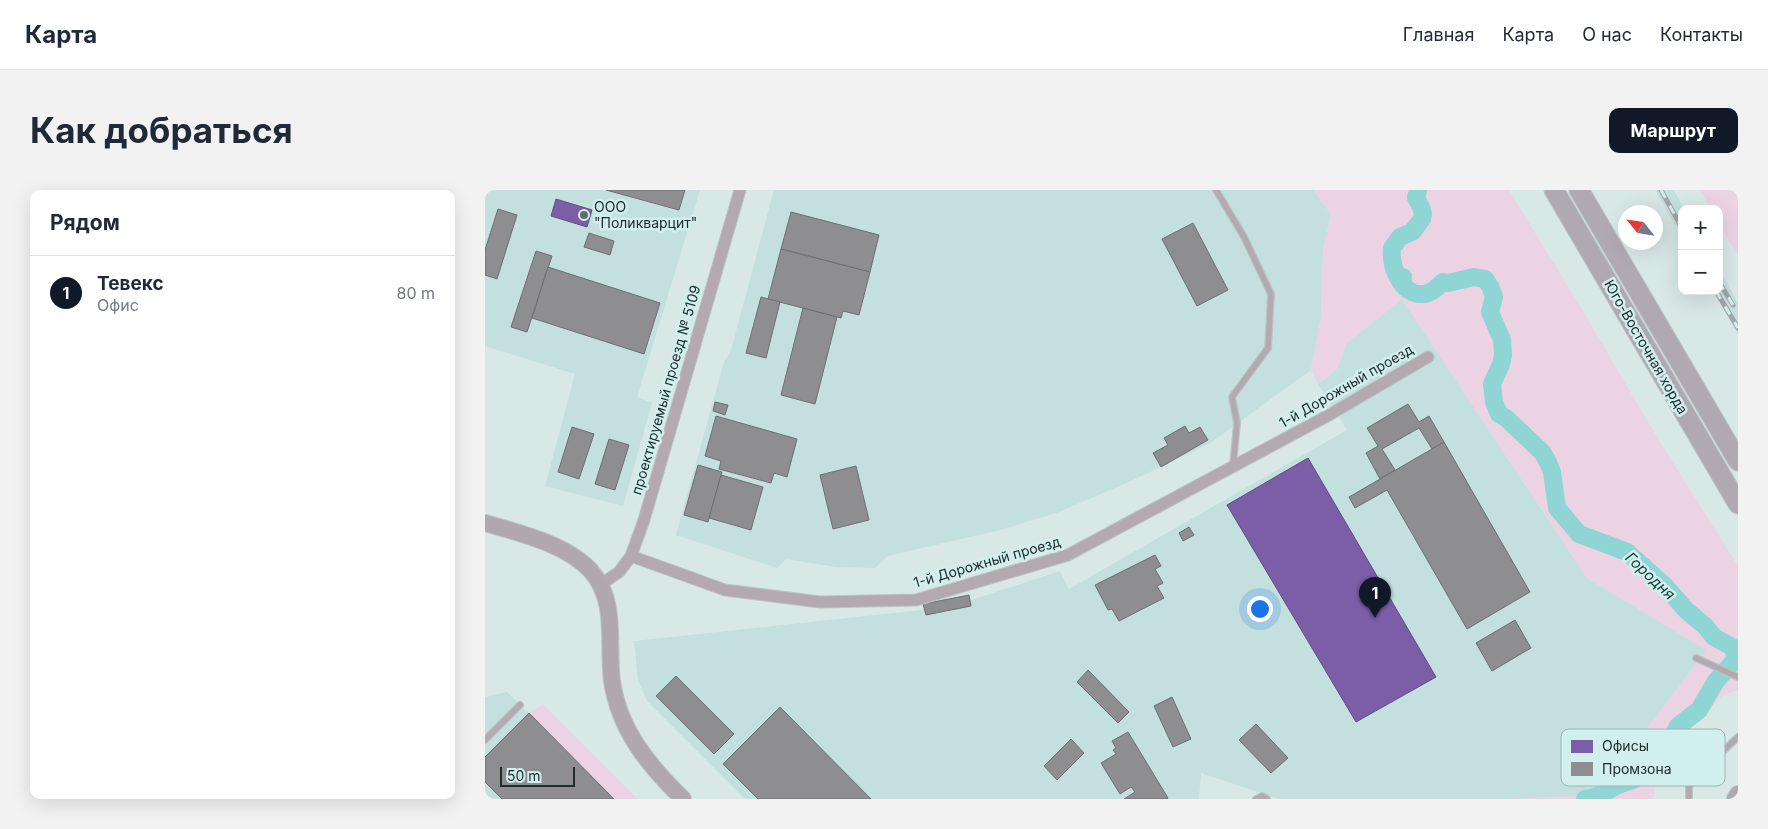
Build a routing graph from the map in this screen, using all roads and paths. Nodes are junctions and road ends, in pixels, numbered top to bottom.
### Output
1 (740, 190) edge
2 (1216, 190) edge
3 (1555, 190) edge
4 (1579, 190) edge
5 (1428, 357) dead end
6 (1738, 461) edge
7 (1233, 466) junction
8 (1738, 504) edge
9 (485, 523) edge
10 (631, 556) junction
11 (600, 585) junction
12 (1696, 658) dead end
13 (1738, 677) edge
14 (520, 705) dead end
15 (1738, 737) edge
16 (485, 740) edge
17 (1725, 749) edge
18 (1690, 786) edge
19 (1738, 794) edge
20 (683, 799) edge
21 (1256, 799) edge
22 (1267, 799) edge
23 (1689, 799) edge
24 (1735, 799) edge

1 - 10 street, проектируемый проезд № 5109
2 - 7 lane
3 - 8 main road, Юго-Восточная хорда
4 - 6 main road, Юго-Восточная хорда
5 - 7 street, 1-й Дорожный проезд
7 - 10 street, 1-й Дорожный проезд
9 - 11 main road
10 - 11 street, проектируемый проезд № 5109
11 - 20 main road
12 - 13 lane
14 - 16 lane
15 - 17 lane
18 - 23 lane
19 - 24 main road
21 - 22 lane

